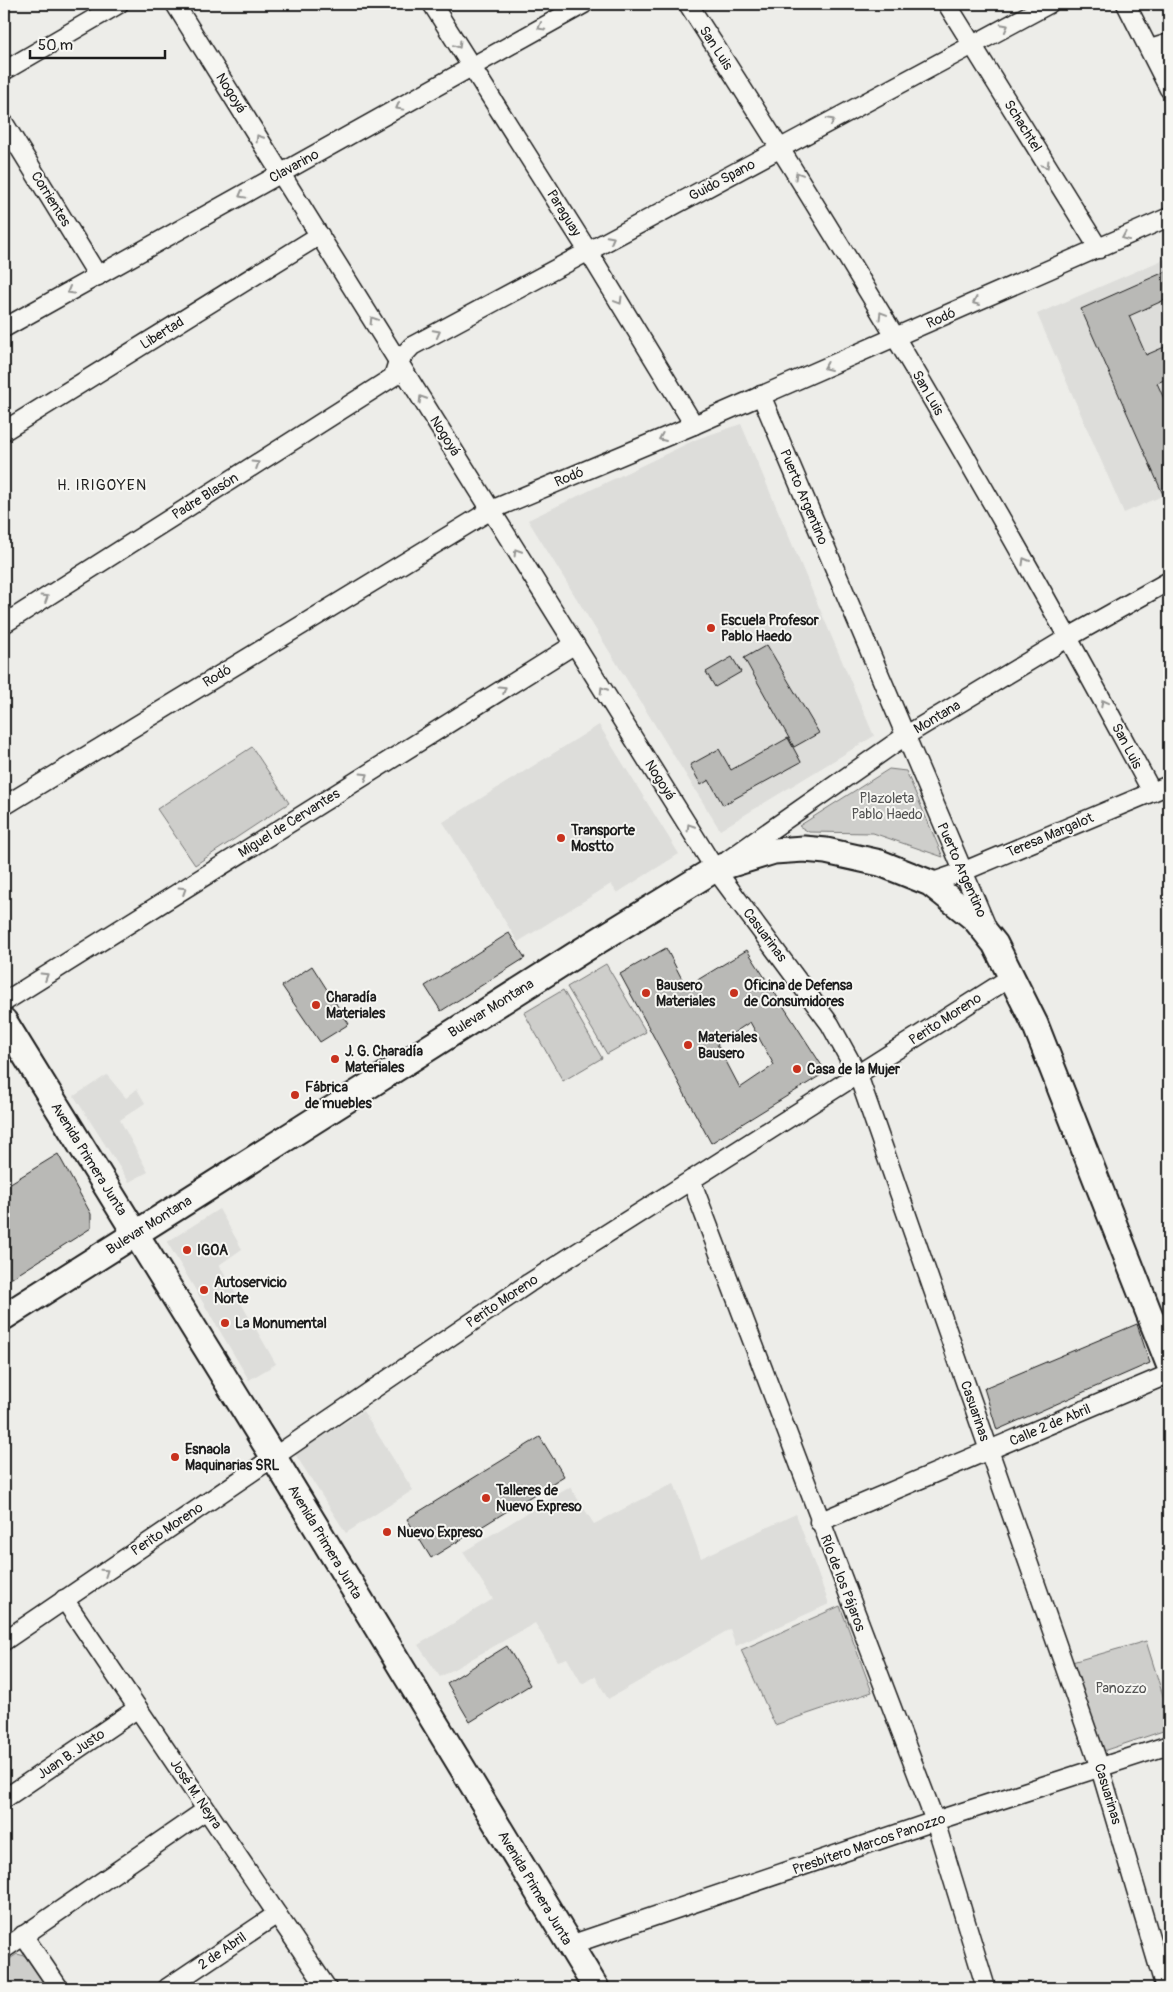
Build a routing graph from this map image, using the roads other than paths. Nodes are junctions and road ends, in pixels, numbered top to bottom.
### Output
1 (120, 4) edge
2 (175, 4) edge
3 (432, 4) edge
4 (584, 4) edge
5 (688, 4) edge
6 (948, 4) edge
7 (1049, 4) edge
8 (1126, 4) edge
9 (1169, 43) edge
10 (972, 45) junction
11 (1150, 49) junction
12 (471, 66) junction
13 (4, 70) edge
14 (1169, 89) edge
15 (4, 123) edge
16 (781, 148) junction
17 (281, 173) junction
18 (1169, 217) edge
19 (320, 235) junction
20 (1098, 249) junction
21 (588, 251) junction
22 (98, 276) junction
23 (4, 328) edge
24 (896, 337) junction
25 (398, 361) junction
26 (761, 395) junction
27 (694, 425) junction
28 (4, 431) edge
29 (491, 510) junction
30 (1169, 581) edge
31 (4, 624) edge
32 (1069, 637) junction
33 (575, 644) junction
34 (905, 736) junction
35 (1169, 785) edge
36 (1152, 792) junction
37 (4, 806) edge
38 (715, 869) junction
39 (962, 872) junction
40 (930, 882) junction
41 (995, 944) junction
42 (1011, 977) junction
43 (4, 1002) edge
44 (4, 1021) edge
45 (11, 1048) edge
46 (858, 1075) junction
47 (691, 1180) junction
48 (135, 1234) junction
49 (1140, 1289) junction
50 (1169, 1311) edge
51 (4, 1317) edge
52 (1167, 1346) edge
53 (1169, 1374) edge
54 (989, 1451) junction
55 (273, 1456) junction
56 (819, 1522) junction
57 (64, 1599) junction
58 (4, 1641) edge
59 (138, 1708) junction
60 (1169, 1745) edge
61 (1100, 1768) junction
62 (4, 1799) edge
63 (206, 1810) junction
64 (935, 1821) junction
65 (277, 1914) junction
66 (23, 1935) junction
67 (570, 1945) junction
68 (4, 1949) edge
69 (59, 1988) edge
70 (167, 1988) edge
71 (327, 1988) edge
72 (596, 1988) edge
73 (986, 1988) edge
74 (1165, 1988) edge

1 - 13 street
17 -> 2 street, Nogoyá
3 -> 12 street, Paraguay
4 -> 12 street, Clavarino
5 - 16 street, San Luis
6 - 10 street, Schachtel
10 -> 7 street, Guido Spano
8 - 11 street
9 - 11 street
16 -> 10 street, Guido Spano
10 -> 20 street, Schachtel
11 - 14 street
12 -> 17 street, Clavarino
12 - 21 street, Paraguay
15 - 22 street, Corrientes
21 -> 16 street, Guido Spano
24 -> 16 street, San Luis
17 - 19 street, Nogoyá
17 -> 22 street, Clavarino
18 -> 20 street, Rodó
25 -> 19 street, Nogoyá
19 - 28 street, Libertad
20 -> 24 street, Rodó
25 -> 21 street, Guido Spano
21 -> 27 street, Paraguay
22 -> 23 street, Clavarino
24 -> 26 street, Rodó
32 -> 24 street, San Luis
29 -> 25 street, Nogoyá
31 -> 25 street, Padre Blasón
26 - 27 street, Rodó
26 - 34 street, Puerto Argentino
27 -> 29 street, Rodó
33 -> 29 street, Nogoyá
29 - 37 street, Rodó
30 - 32 street, Montana
32 - 34 street, Montana
36 -> 32 street, San Luis
38 -> 33 street, Nogoyá
43 -> 33 street, Miguel de Cervantes
34 - 38 street, Montana
34 - 39 street, Puerto Argentino
35 - 36 street, Teresa Margalot
36 - 39 street, Teresa Margalot
38 - 40 main road, Bulevar Montana
38 - 46 street, Casuarinas
38 - 48 main road, Bulevar Montana
39 - 40 street, Teresa Margalot
39 - 41 street, Puerto Argentino
40 - 41 main road, Bulevar Montana
41 - 42 main road, Puerto Argentino
42 - 46 street, Perito Moreno
42 - 49 main road, Puerto Argentino
44 - 45 main road, Avenida Primera Junta
45 - 48 main road, Avenida Primera Junta
46 - 47 street, Perito Moreno
46 - 54 street, Casuarinas
47 - 55 street, Perito Moreno
47 - 56 street, Río de los Pájaros
48 - 51 main road, Bulevar Montana
48 - 55 main road, Avenida Primera Junta
49 - 50 main road
49 - 52 main road, Puerto Argentino
53 - 54 street, Calle 2 de Abril
54 - 56 street, Calle 2 de Abril
54 - 61 street, Casuarinas
57 -> 55 street, Perito Moreno
55 - 67 main road, Avenida Primera Junta
56 - 64 street, Río de los Pájaros
57 - 58 street, Perito Moreno
57 - 59 street, José M. Neyra
59 - 62 street, Juan B. Justo
59 - 63 street, José M. Neyra
60 - 61 street, Presbítero Marcos Panozzo
61 - 64 street, Presbítero Marcos Panozzo
61 - 74 street, Casuarinas
63 - 65 street, José M. Neyra
63 - 66 street
64 - 67 street, Presbítero Marcos Panozzo
64 - 73 street, Río de los Pájaros
65 - 70 street, 2 de Abril
65 - 71 street, José M. Neyra
66 - 68 street
66 - 69 street
67 - 72 main road, Avenida Primera Junta

